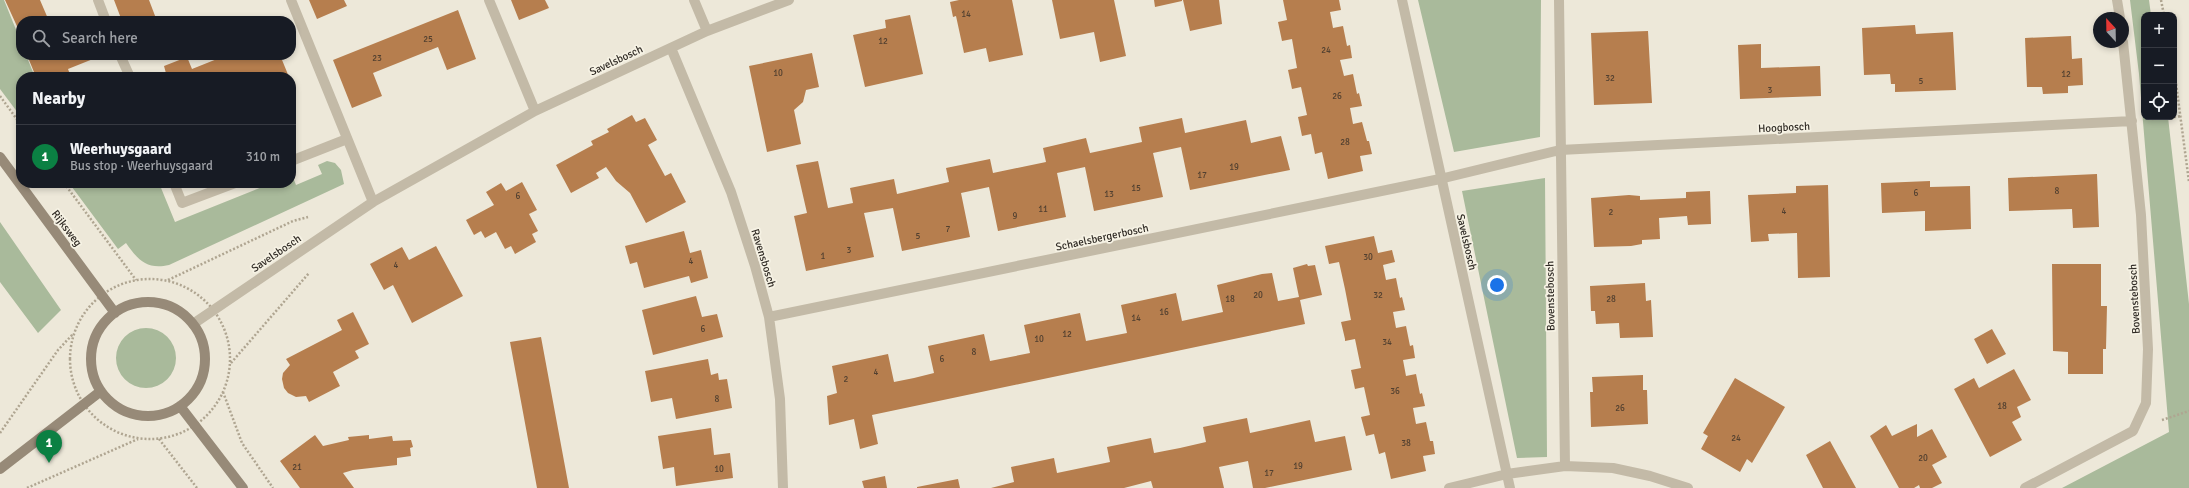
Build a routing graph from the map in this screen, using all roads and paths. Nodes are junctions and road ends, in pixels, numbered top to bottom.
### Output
1 (98, 0) edge
2 (291, 0) edge
3 (489, 0) edge
4 (694, 0) edge
5 (789, 0) edge
6 (1402, 0) edge
7 (1559, 0) edge
8 (2118, 0) edge
9 (2161, 0) edge
10 (2119, 12) edge
11 (2163, 12) edge
12 (104, 16) edge
13 (708, 31) junction
14 (671, 48) junction
15 (2124, 48) edge
16 (122, 60) edge
17 (128, 72) edge
18 (2177, 84) edge
19 (0, 96) edge
20 (535, 111) junction
21 (2182, 116) junction
22 (2177, 117) edge
23 (16, 118) edge
24 (2132, 121) junction
25 (347, 140) junction
26 (1560, 150) junction
27 (0, 158) edge
28 (296, 159) edge
29 (1440, 179) junction
30 (16, 180) edge
31 (2189, 182) edge
32 (22, 188) edge
33 (68, 188) edge
34 (176, 188) edge
35 (222, 188) edge
36 (373, 202) junction
37 (315, 216) dead end
38 (313, 270) dead end
39 (136, 280) dead end
40 (168, 280) dead end
41 (115, 313) junction
42 (769, 317) junction
43 (193, 324) junction
44 (73, 334) dead end
45 (230, 363) dead end
46 (101, 391) junction
47 (223, 392) dead end
48 (180, 406) junction
49 (0, 433) edge
50 (138, 439) dead end
51 (159, 439) dead end
52 (1564, 466) junction
53 (0, 469) edge
54 (1507, 474) junction
55 (27, 488) edge
56 (197, 488) edge
57 (243, 488) edge
58 (273, 488) edge
59 (783, 488) edge
60 (1449, 488) edge
61 (1510, 488) edge
62 (1688, 488) edge
63 (2025, 488) edge

1 - 12 street
2 - 25 street
3 - 20 street
4 - 13 street
5 - 13 street, Savelsbosch
6 - 29 street, Savelsbosch
7 - 26 street, Bovenstebosch
8 - 10 street
9 - 11 path
13 - 14 street, Savelsbosch
14 - 20 street, Savelsbosch
14 - 42 street, Ravensbosch
15 - 24 street, Bovenstebosch
16 - 17 street
18 - 21 path
19 - 23 path
20 - 36 street, Savelsbosch
21 - 22 path
21 - 31 path
24 - 26 street, Hoogbosch
24 - 63 street, Bovenstebosch
25 - 28 street
25 - 36 street
26 - 29 street, Hoogbosch
26 - 52 street, Bovenstebosch
27 - 30 street, Rijksweg
29 - 42 street, Schaelsbergerbosch
29 - 54 street, Savelsbosch
32 - 41 street, Rijksweg
33 - 39 path
34 - 35 street
36 - 43 street, Savelsbosch
37 - 40 path
38 - 45 path
41 - 43 street
41 - 46 street
42 - 59 street, Ravensbosch
43 - 48 street
44 - 49 path
46 - 48 street
46 - 53 street
47 - 58 path
48 - 57 street
50 - 55 path
51 - 56 path
52 - 54 street
52 - 62 street
54 - 60 street
54 - 61 street, Savelsbosch

